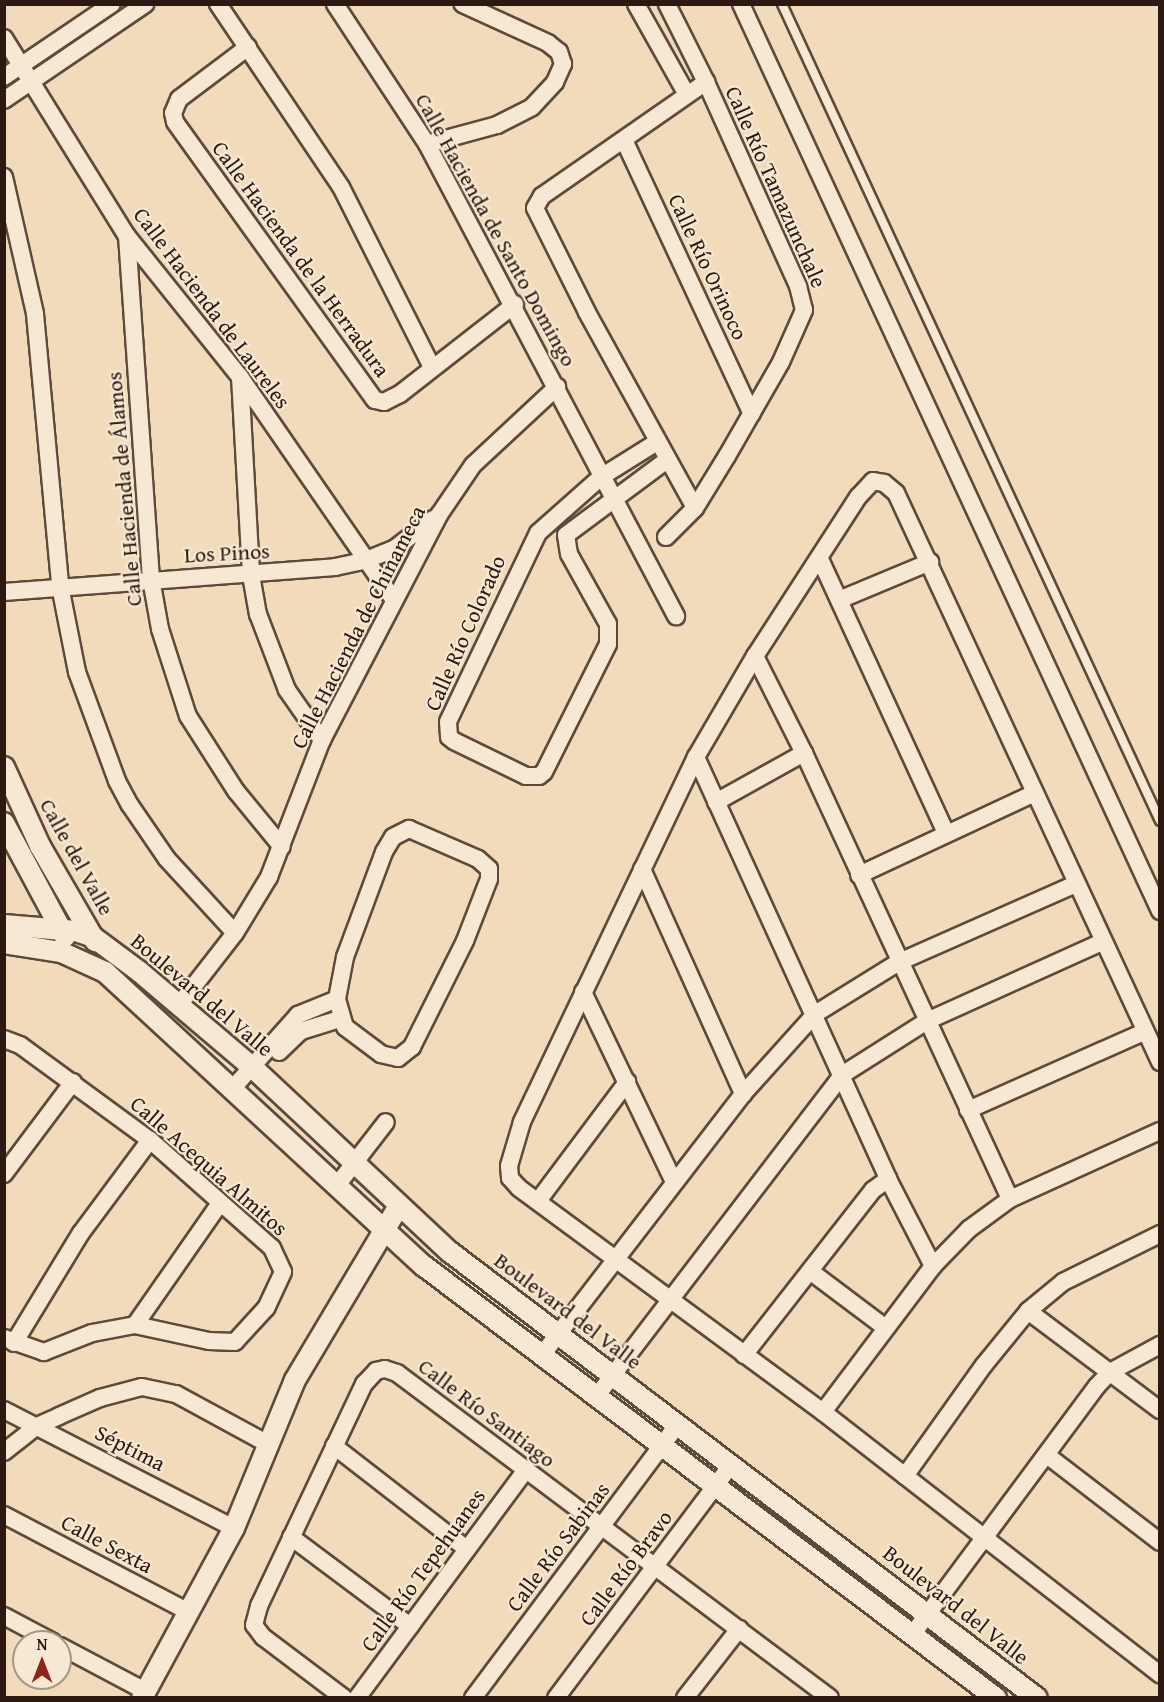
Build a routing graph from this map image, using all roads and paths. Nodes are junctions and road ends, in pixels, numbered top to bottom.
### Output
1 (112, 4) edge
2 (145, 4) edge
3 (218, 4) edge
4 (335, 4) edge
5 (636, 4) edge
6 (667, 4) edge
7 (741, 4) edge
8 (782, 4) edge
9 (471, 6) edge
10 (4, 38) edge
11 (248, 47) junction
12 (23, 64) junction
13 (4, 77) edge
14 (33, 79) junction
15 (706, 82) junction
16 (687, 95) junction
17 (4, 100) edge
18 (624, 140) junction
19 (427, 144) junction
20 (4, 177) edge
21 (127, 236) junction
22 (515, 304) junction
23 (432, 367) junction
24 (240, 377) junction
25 (557, 387) junction
26 (752, 414) junction
27 (657, 442) junction
28 (667, 460) junction
29 (601, 477) junction
30 (611, 499) junction
31 (695, 508) junction
32 (438, 515) junction
33 (666, 537) dead end
34 (820, 558) junction
35 (364, 561) junction
36 (930, 562) junction
37 (251, 575) junction
38 (151, 579) junction
39 (60, 586) junction
40 (4, 592) edge
41 (393, 599) junction
42 (839, 600) junction
43 (676, 616) dead end
44 (755, 656) junction
45 (322, 740) junction
46 (804, 753) junction
47 (696, 757) junction
48 (4, 767) edge
49 (1035, 792) junction
50 (716, 802) junction
51 (1160, 821) edge
52 (4, 823) edge
53 (946, 833) junction
54 (9, 844) edge
55 (282, 847) junction
56 (642, 869) junction
57 (859, 875) junction
58 (1076, 884) junction
59 (1160, 911) edge
60 (4, 925) edge
61 (60, 928) junction
62 (235, 933) junction
63 (93, 937) junction
64 (1102, 942) junction
65 (4, 944) edge
66 (75, 957) junction
67 (899, 962) junction
68 (105, 972) junction
69 (583, 992) junction
70 (337, 999) junction
71 (179, 1005) junction
72 (814, 1014) junction
73 (340, 1019) junction
74 (927, 1021) junction
75 (1144, 1032) junction
76 (4, 1040) edge
77 (1160, 1062) edge
78 (256, 1071) junction
79 (843, 1075) junction
80 (73, 1082) junction
81 (627, 1082) junction
82 (237, 1091) junction
83 (743, 1094) junction
84 (968, 1110) junction
85 (386, 1122) dead end
86 (1160, 1131) edge
87 (150, 1140) junction
88 (354, 1164) junction
89 (4, 1174) edge
90 (888, 1179) junction
91 (674, 1182) junction
92 (338, 1184) junction
93 (1010, 1199) junction
94 (538, 1201) junction
95 (220, 1203) junction
96 (398, 1207) junction
97 (384, 1233) junction
98 (1160, 1234) edge
99 (616, 1257) junction
100 (933, 1266) junction
101 (810, 1271) junction
102 (672, 1299) junction
103 (1028, 1311) junction
104 (135, 1325) junction
105 (886, 1328) junction
106 (559, 1334) junction
107 (9, 1340) edge
108 (1160, 1345) edge
109 (744, 1354) junction
110 (542, 1355) junction
111 (1110, 1372) junction
112 (613, 1375) junction
113 (596, 1396) junction
114 (4, 1410) edge
115 (1160, 1410) edge
116 (823, 1412) junction
117 (678, 1424) junction
118 (37, 1426) junction
119 (268, 1444) junction
120 (334, 1446) junction
121 (661, 1446) junction
122 (4, 1452) edge
123 (1048, 1456) junction
124 (732, 1464) junction
125 (526, 1470) junction
126 (905, 1476) junction
127 (715, 1487) junction
128 (4, 1515) edge
129 (601, 1527) junction
130 (234, 1528) junction
131 (291, 1537) junction
132 (987, 1537) junction
133 (1160, 1542) edge
134 (467, 1549) junction
135 (655, 1567) junction
136 (189, 1612) junction
137 (929, 1614) junction
138 (4, 1616) edge
139 (410, 1626) junction
140 (739, 1629) junction
141 (30, 1630) edge
142 (912, 1635) junction
143 (72, 1653) edge
144 (1160, 1674) edge
145 (143, 1694) edge
146 (344, 1698) edge
147 (357, 1698) edge
148 (473, 1698) edge
149 (556, 1698) edge
150 (685, 1698) edge
151 (830, 1698) edge
152 (996, 1698) edge
153 (1037, 1698) edge

1 - 12 street
2 - 14 street
3 - 11 street
4 - 19 street, Calle Hacienda de Santo Domingo
5 - 16 street, Calle Río Tamazunchale
6 - 15 street, Calle Río Tamazunchale
7 - 59 street
8 - 51 lane
9 - 19 street
10 - 12 street, Calle Hacienda de Laureles
11 - 23 street
11 - 23 street, Calle Hacienda de la Herradura
12 - 13 street
12 - 14 street, Calle Hacienda de Laureles
14 - 17 street
14 - 21 street, Calle Hacienda de Laureles
15 - 16 street
15 - 26 street, Calle Río Tamazunchale
16 - 18 street
18 - 26 street, Calle Río Orinoco
18 - 27 street
19 - 22 street, Calle Hacienda de Santo Domingo
20 - 39 street
21 - 24 street, Calle Hacienda de Laureles
21 - 38 street, Calle Hacienda de Álamos
22 - 23 street, Calle Hacienda de la Herradura
22 - 25 street, Calle Hacienda de Santo Domingo
24 - 35 street, Calle Hacienda de Laureles
24 - 37 street
25 - 29 street, Calle Hacienda de Santo Domingo
25 - 32 street, Calle Hacienda de Chinameca
26 - 31 street, Calle Río Tamazunchale
27 - 28 street
27 - 29 street
28 - 30 street
28 - 31 street
29 - 30 street, Calle Hacienda de Santo Domingo
29 - 30 street, Calle Río Colorado
30 - 43 street, Calle Hacienda de Santo Domingo
31 - 33 street, Calle Río Tamazunchale
32 - 35 street, Los Pinos
32 - 41 street, Calle Hacienda de Chinameca
34 - 36 street
34 - 42 street
34 - 44 street
35 - 37 street, Los Pinos
35 - 41 street, Calle Hacienda de Laureles
36 - 42 street
36 - 49 street
37 - 38 street, Los Pinos
37 - 45 street
38 - 39 street, Los Pinos
38 - 55 street, Calle Hacienda de Álamos
39 - 40 street, Los Pinos
39 - 62 street
41 - 45 street, Calle Hacienda de Chinameca
42 - 53 street
44 - 46 street
44 - 47 street
45 - 55 street, Calle Hacienda de Chinameca
46 - 50 street
46 - 57 street
47 - 50 street
47 - 56 street
48 - 63 street, Calle del Valle
49 - 53 street
49 - 58 street
50 - 72 street
52 - 54 street
53 - 57 street
54 - 61 street
55 - 62 street, Calle Hacienda de Chinameca
56 - 69 street
56 - 83 street
57 - 67 street
58 - 64 street
58 - 67 street
60 - 61 street
61 - 63 street
61 - 66 street
62 - 71 street, Calle Hacienda de Chinameca
63 - 68 street, Calle del Valle
63 - 71 street, Boulevard del Valle
64 - 74 street
64 - 75 street
65 - 66 street, Boulevard del Valle
66 - 68 street, Boulevard del Valle
67 - 72 street
67 - 74 street
68 - 82 street, Boulevard del Valle
69 - 81 street
69 - 94 street
70 - 73 street
70 - 73 street
70 - 78 street
71 - 78 street, Boulevard del Valle
72 - 79 street
72 - 83 street
73 - 78 street
74 - 79 street
74 - 84 street
75 - 77 street
75 - 84 street
76 - 80 street, Calle Acequia Almitos
78 - 82 street
78 - 88 street, Boulevard del Valle
79 - 90 street
79 - 102 street
80 - 87 street, Calle Acequia Almitos
80 - 89 street
81 - 91 street
81 - 94 street
82 - 92 street, Boulevard del Valle
83 - 91 street
84 - 93 street
85 - 88 street
86 - 93 street
87 - 95 street, Calle Acequia Almitos
87 - 107 street
88 - 92 street
88 - 96 street, Boulevard del Valle
90 - 100 street
90 - 101 street
91 - 99 street
92 - 97 street, Boulevard del Valle
93 - 100 street
94 - 99 street
95 - 104 street
95 - 104 street, Calle Acequia Almitos
96 - 97 street
96 - 106 street, Boulevard del Valle
97 - 110 street, Boulevard del Valle
97 - 119 street
98 - 103 street
99 - 102 street
99 - 106 street
100 - 105 street
101 - 105 street
101 - 109 street
102 - 109 street
102 - 112 street
103 - 111 street
103 - 126 street
104 - 107 street, Calle Acequia Almitos
105 - 116 street
106 - 110 street
106 - 112 street, Boulevard del Valle
108 - 111 street
109 - 116 street
110 - 113 street, Boulevard del Valle
111 - 115 street
111 - 123 street
112 - 113 street
112 - 117 street, Boulevard del Valle
113 - 121 street, Boulevard del Valle
114 - 118 street, Séptima
116 - 126 street
117 - 121 street, Calle Río Sabinas
117 - 124 street, Boulevard del Valle
118 - 119 street
118 - 122 street
118 - 130 street, Séptima
119 - 130 street
120 - 125 street, Calle Río Santiago
120 - 131 street, Calle Río Santiago
120 - 134 street
121 - 127 street, Boulevard del Valle
121 - 129 street, Calle Río Sabinas
123 - 132 street
123 - 133 street
124 - 127 street, Calle Río Bravo
124 - 137 street, Boulevard del Valle
125 - 129 street, Calle Río Santiago
125 - 134 street, Calle Río Tepehuanes
126 - 132 street
127 - 135 street, Calle Río Bravo
127 - 142 street, Boulevard del Valle
128 - 136 street, Calle Sexta
129 - 135 street, Calle Río Santiago
129 - 148 street, Calle Río Sabinas
130 - 136 street
131 - 139 street
131 - 146 street, Calle Río Santiago
132 - 137 street
132 - 144 street
134 - 139 street, Calle Río Tepehuanes
135 - 140 street, Calle Río Santiago
135 - 149 street, Calle Río Bravo
136 - 145 street
137 - 142 street
137 - 153 street, Boulevard del Valle
138 - 141 street
139 - 147 street, Calle Río Tepehuanes
140 - 150 street
140 - 151 street, Calle Río Santiago
142 - 152 street, Boulevard del Valle
143 - 145 street

